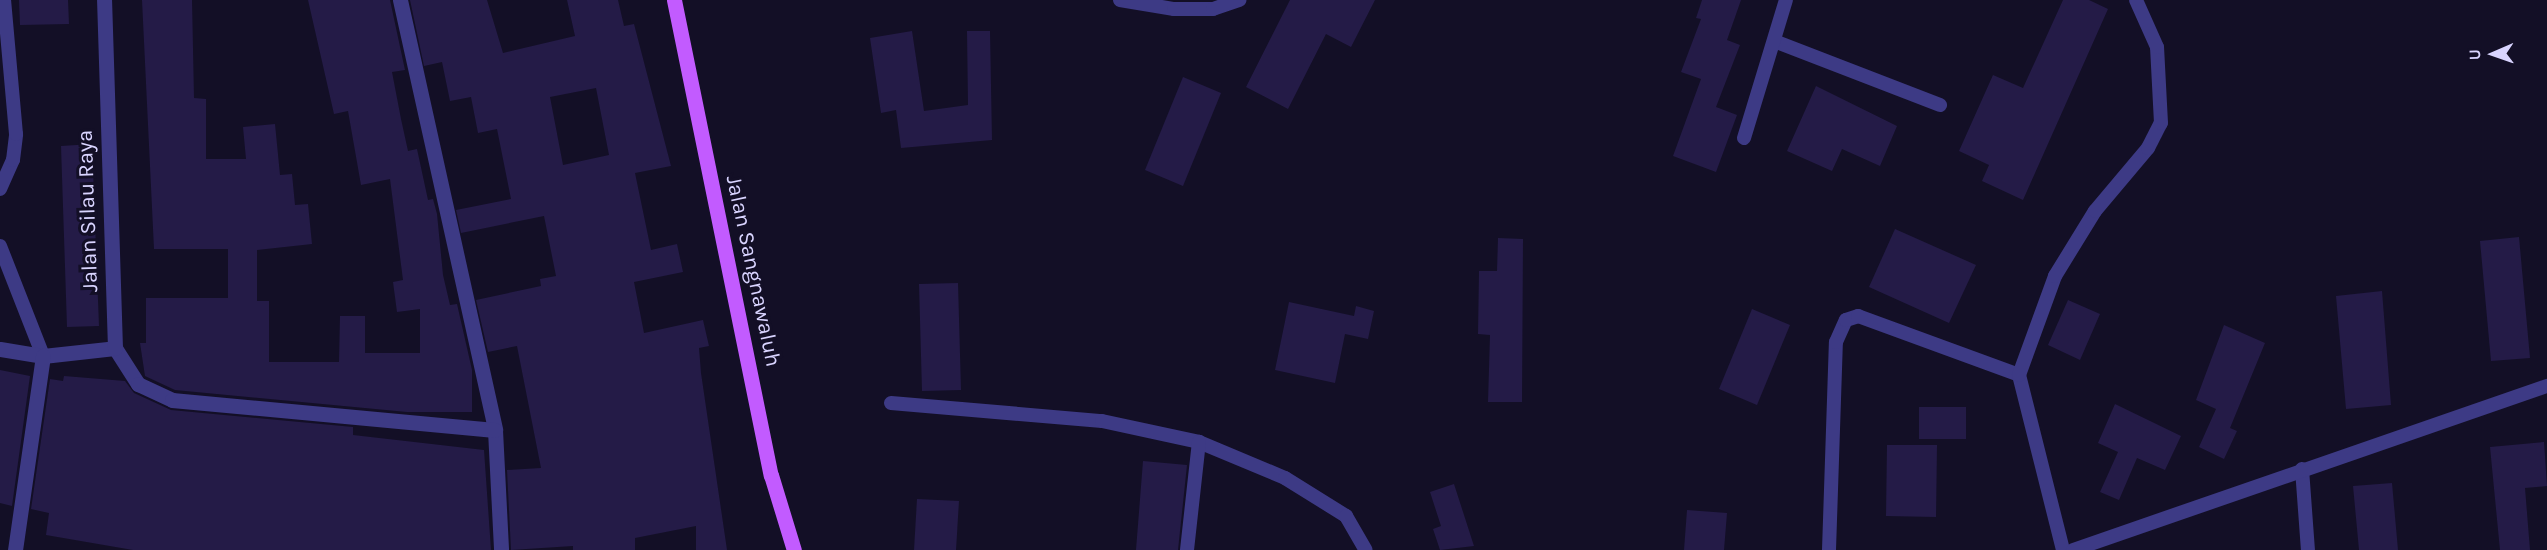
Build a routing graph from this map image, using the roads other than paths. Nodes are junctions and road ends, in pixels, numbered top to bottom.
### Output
1 (4, 0) edge
2 (104, 0) edge
3 (400, 0) edge
4 (674, 0) edge
5 (1120, 0) edge
6 (1239, 0) edge
7 (1786, 0) edge
8 (2136, 0) edge
9 (1774, 41) junction
10 (1940, 105) dead end
11 (1744, 138) dead end
12 (0, 189) edge
13 (0, 246) edge
14 (115, 348) junction
15 (0, 349) edge
16 (43, 356) junction
17 (2019, 375) junction
18 (2547, 386) edge
19 (891, 403) dead end
20 (495, 430) junction
21 (1199, 442) junction
22 (2302, 469) junction
23 (15, 550) edge
24 (501, 550) edge
25 (794, 550) edge
26 (1187, 550) edge
27 (1366, 550) edge
28 (1829, 550) edge
29 (2063, 550) edge
30 (2073, 550) edge
31 (2308, 550) edge

1 - 12 lane
2 - 14 street, Jalan Silau Raya
3 - 20 street
4 - 25 main road, Jalan Sangnawaluh
5 - 6 lane
7 - 9 lane
8 - 17 lane
9 - 10 lane
9 - 11 lane
13 - 16 lane
14 - 16 street
14 - 20 street
15 - 16 street
16 - 23 street
17 - 28 lane
17 - 29 lane
18 - 22 lane
19 - 21 lane
20 - 24 street
21 - 26 lane
21 - 27 lane
22 - 30 lane
22 - 31 lane

